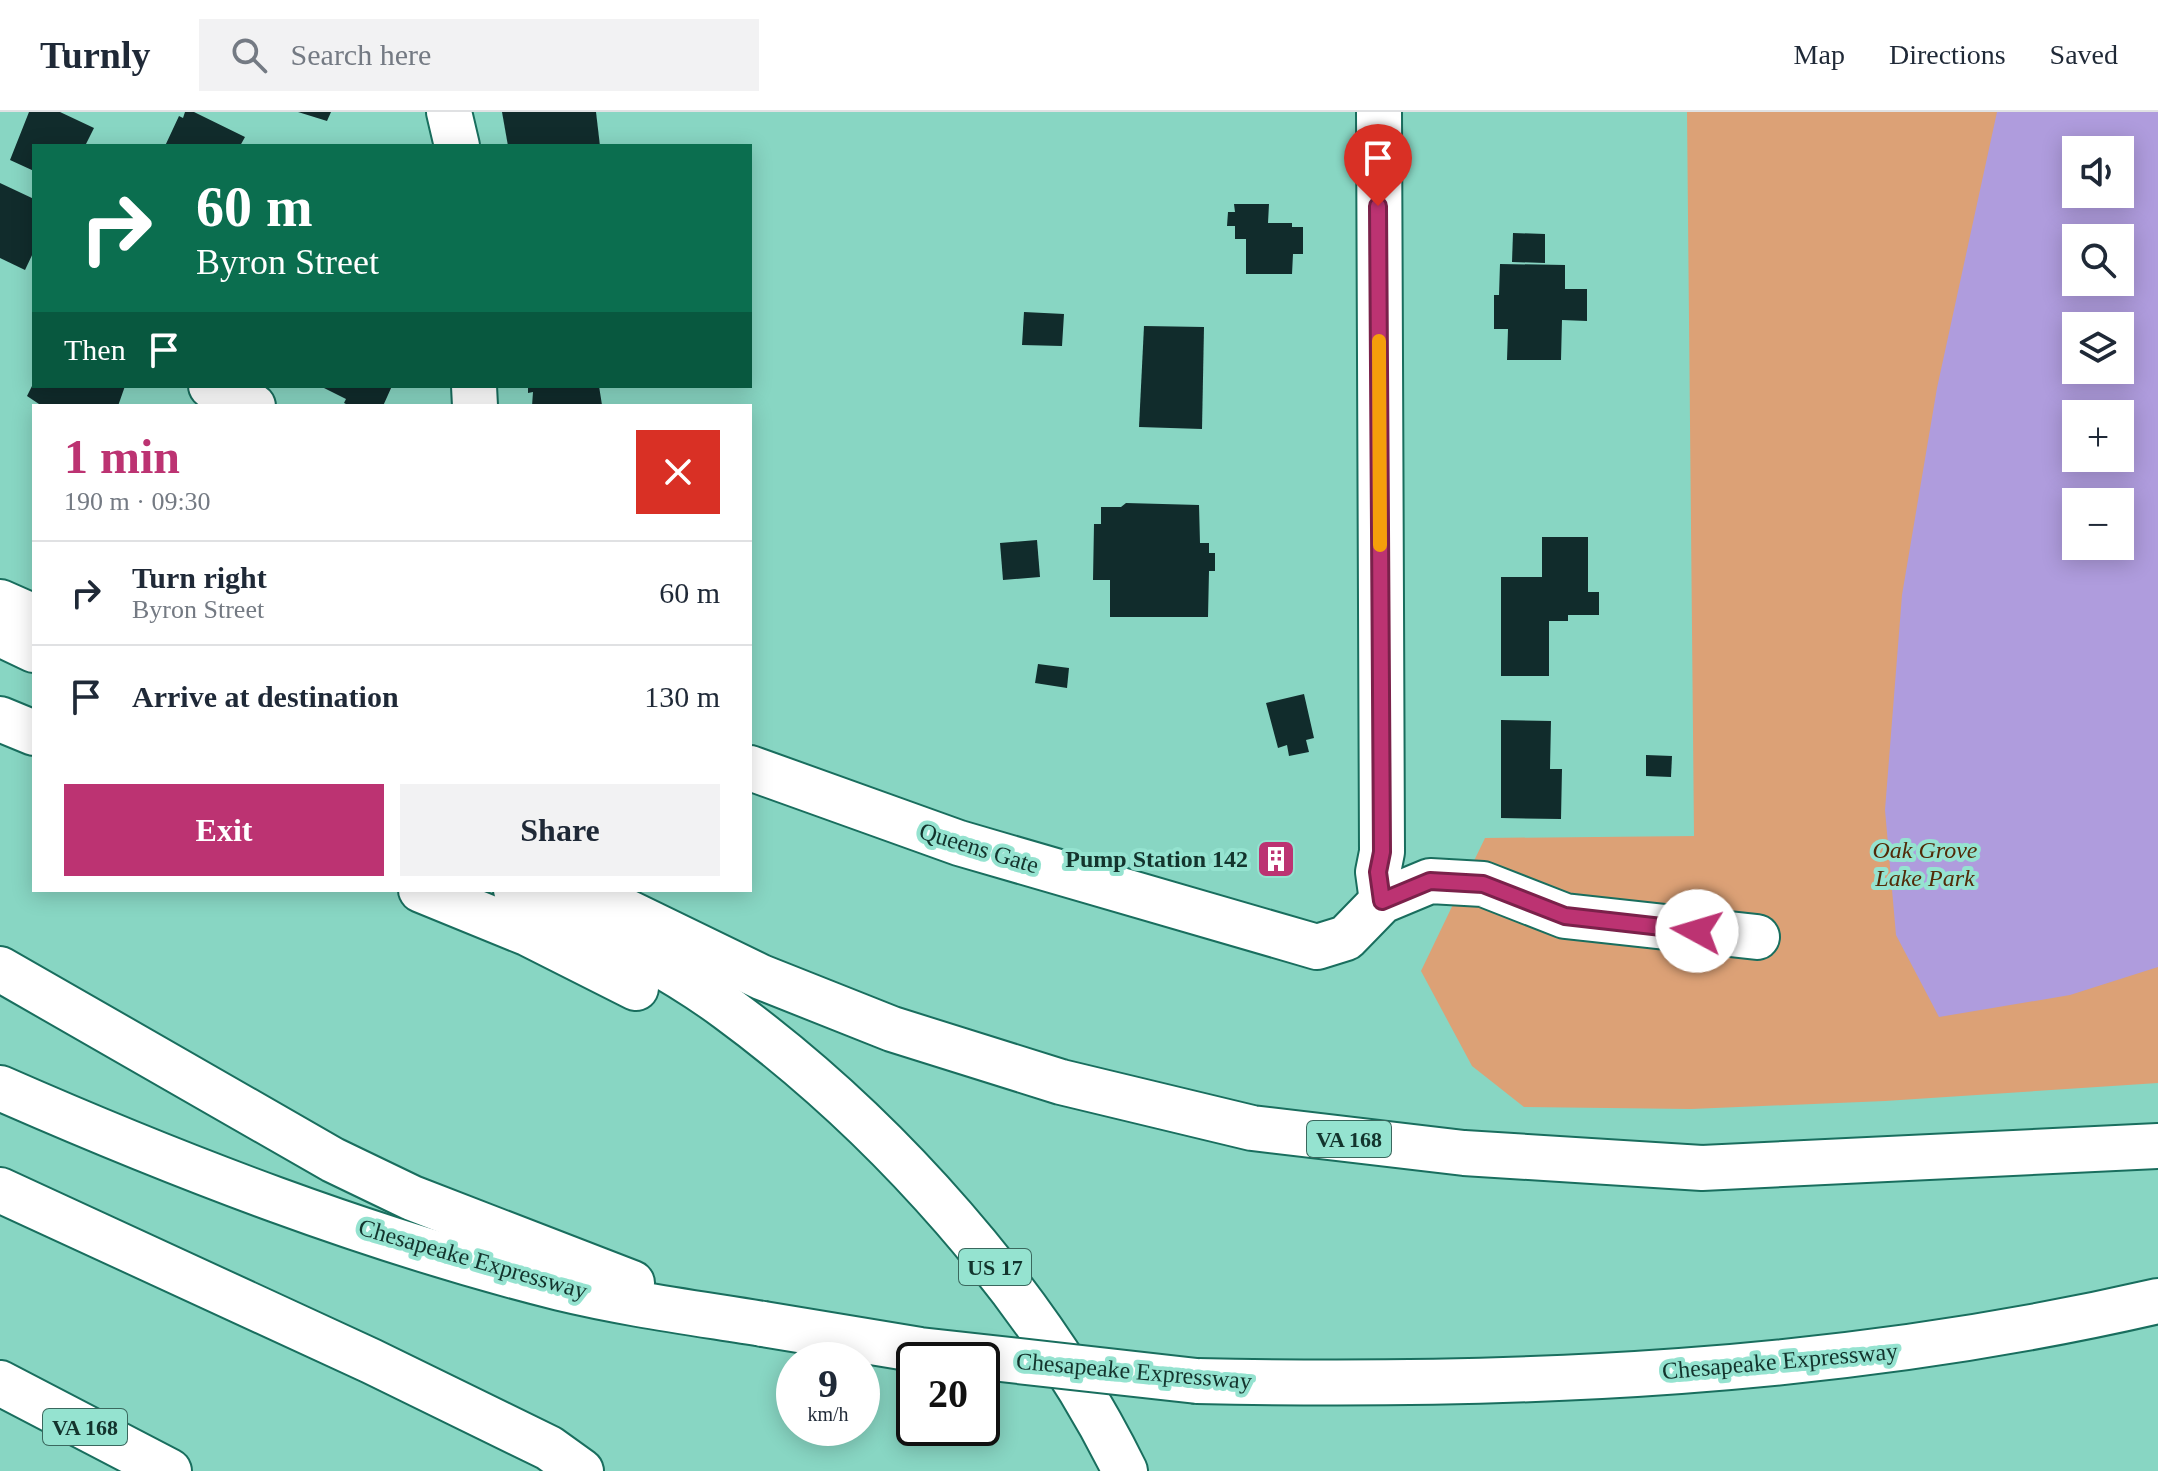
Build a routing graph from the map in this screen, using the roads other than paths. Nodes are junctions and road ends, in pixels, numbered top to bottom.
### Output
1 (449, 112) edge
2 (1379, 112) edge
3 (457, 144) edge
4 (215, 388) edge
5 (249, 404) edge
6 (0, 602) edge
7 (32, 616) edge
8 (0, 634) edge
9 (32, 649) edge
10 (0, 719) edge
11 (32, 732) edge
12 (752, 769) edge
13 (426, 892) edge
14 (520, 892) edge
15 (586, 892) edge
16 (1382, 901) junction
17 (1757, 937) dead end
18 (0, 969) edge
19 (0, 1088) edge
20 (827, 1093) junction
21 (2158, 1146) edge
22 (0, 1190) edge
23 (2158, 1301) edge
24 (708, 1315) junction
25 (0, 1383) edge
26 (169, 1471) edge
27 (581, 1471) edge
28 (1125, 1471) edge

1 - 3 main road
2 - 16 main road
4 - 5 main road
6 - 7 main road
8 - 9 main road
10 - 11 main road
12 - 16 main road, Queens Gate
13 - 20 main road, US 17
14 - 20 main road
15 - 21 main road, VA 168
16 - 17 main road
18 - 24 main road
19 - 24 main road, Chesapeake Expressway
20 - 28 main road, US 17
22 - 27 main road
23 - 24 main road, Chesapeake Expressway, bridge
25 - 26 main road, VA 168

